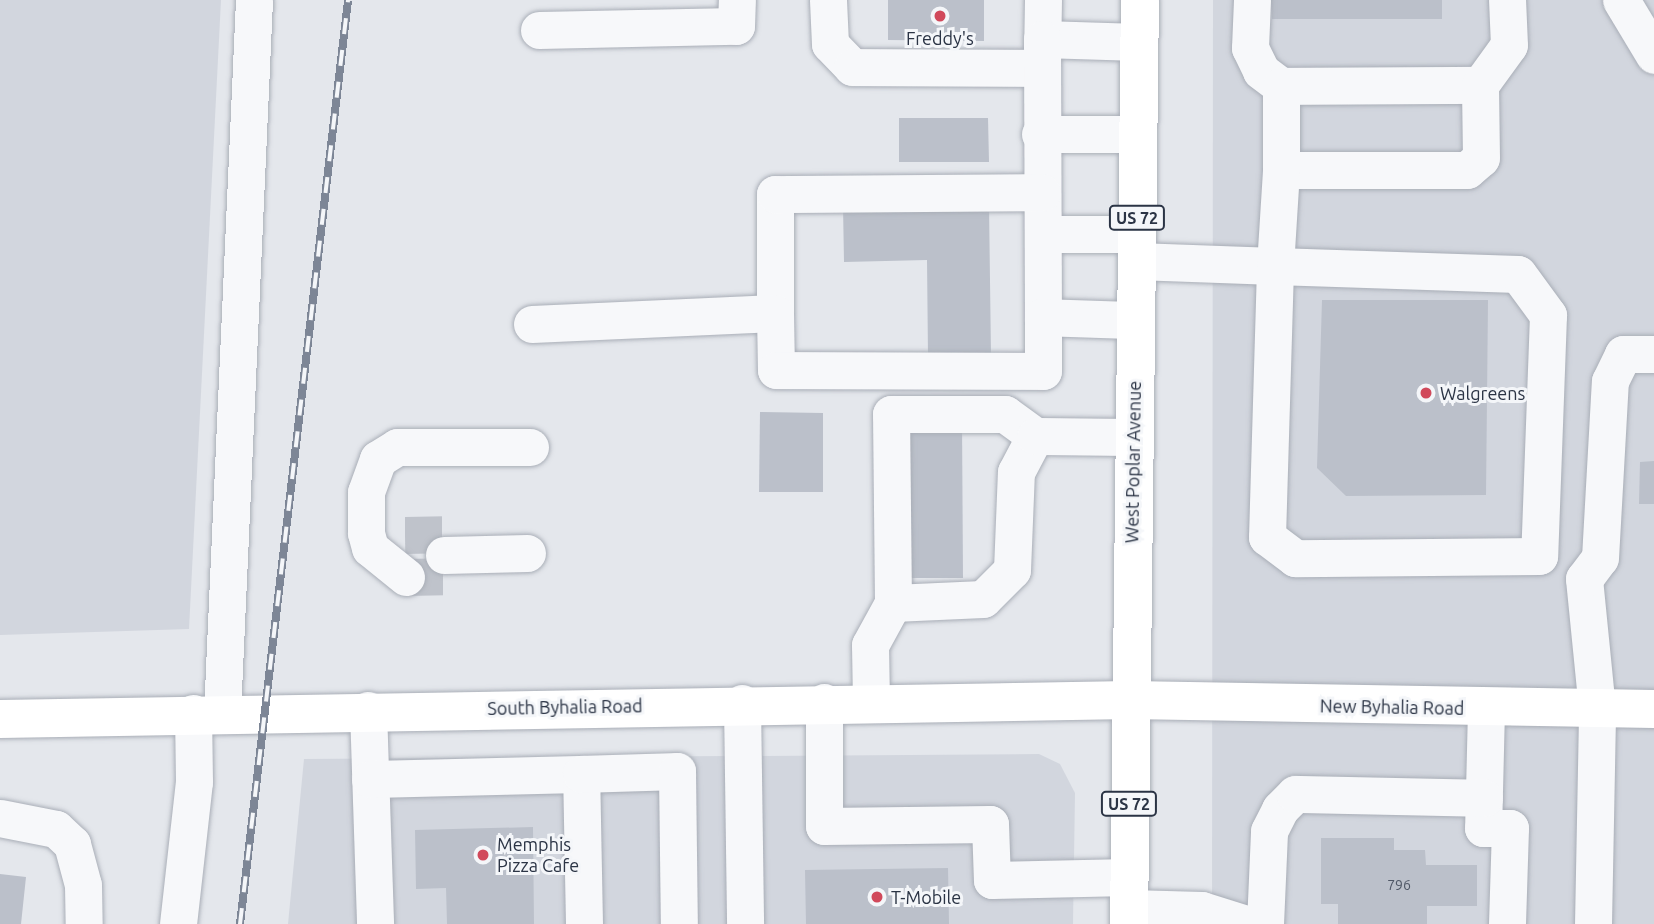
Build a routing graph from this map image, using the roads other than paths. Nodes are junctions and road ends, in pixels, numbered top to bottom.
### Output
1 (254, 0) edge
2 (737, 0) edge
3 (828, 0) edge
4 (1043, 0) edge
5 (1140, 0) edge
6 (1252, 0) edge
7 (1507, 0) edge
8 (1621, 0) edge
9 (636, 14) edge
10 (539, 30) dead end
11 (1139, 42) junction
12 (1042, 53) junction
13 (1654, 55) edge
14 (1480, 85) junction
15 (1281, 86) junction
16 (1040, 134) junction
17 (1138, 134) junction
18 (1281, 170) junction
19 (1042, 192) junction
20 (1043, 234) junction
21 (1136, 248) junction
22 (1275, 266) junction
23 (775, 313) junction
24 (1043, 317) junction
25 (1135, 320) junction
26 (532, 324) dead end
27 (1654, 354) edge
28 (1035, 436) junction
29 (1134, 437) junction
30 (530, 447) dead end
31 (518, 553) dead end
32 (444, 555) tunnel mouth
33 (400, 556) tunnel mouth
34 (1539, 556) junction
35 (1584, 579) junction
36 (893, 603) junction
37 (1130, 700) junction
38 (824, 702) junction
39 (871, 702) junction
40 (742, 703) junction
41 (1486, 709) junction
42 (1597, 709) junction
43 (1654, 709) edge
44 (368, 710) junction
45 (207, 713) junction
46 (0, 719) edge
47 (581, 774) junction
48 (370, 779) junction
49 (1484, 798) junction
50 (0, 818) edge
51 (1129, 903) edge
52 (83, 924) edge
53 (178, 924) edge
54 (375, 924) edge
55 (584, 924) edge
56 (679, 924) edge
57 (746, 924) edge
58 (1247, 924) edge
59 (1265, 924) edge
60 (1507, 924) edge
61 (1593, 924) edge

1 - 45 street
2 - 9 street
3 - 12 street
4 - 12 street
5 - 11 main road, West Poplar Avenue / US 72
6 - 15 street
7 - 14 street
8 - 13 street
9 - 10 street
11 - 12 street
11 - 17 main road, West Poplar Avenue / US 72
12 - 16 street
14 - 15 street
14 - 18 street
15 - 18 street
16 - 17 street
16 - 19 street
17 - 21 main road, West Poplar Avenue / US 72
18 - 22 street
19 - 20 street
19 - 23 street
20 - 21 street
20 - 24 street
21 - 22 street
21 - 25 main road, West Poplar Avenue / US 72
22 - 34 street
22 - 34 street
23 - 24 street
23 - 26 street
24 - 25 street
25 - 29 main road, West Poplar Avenue / US 72
27 - 35 street
28 - 29 street
28 - 36 street
28 - 36 street
29 - 37 main road, West Poplar Avenue / US 72
30 - 33 street
31 - 32 street
34 - 35 street
35 - 42 street
36 - 39 street
37 - 39 main road, South Byhalia Road
37 - 41 main road, New Byhalia Road
37 - 51 main road, West Poplar Avenue / US 72
38 - 39 main road, South Byhalia Road
38 - 40 main road, South Byhalia Road
38 - 51 street
40 - 44 main road, South Byhalia Road
40 - 57 street
41 - 42 main road, New Byhalia Road
41 - 49 street
42 - 43 main road, New Byhalia Road
42 - 61 street
44 - 45 main road, South Byhalia Road
44 - 48 street
45 - 46 main road, South Byhalia Road
45 - 53 street
47 - 48 street
47 - 55 street
47 - 56 street
48 - 54 street
49 - 59 street
49 - 60 street
50 - 52 street
51 - 58 street

